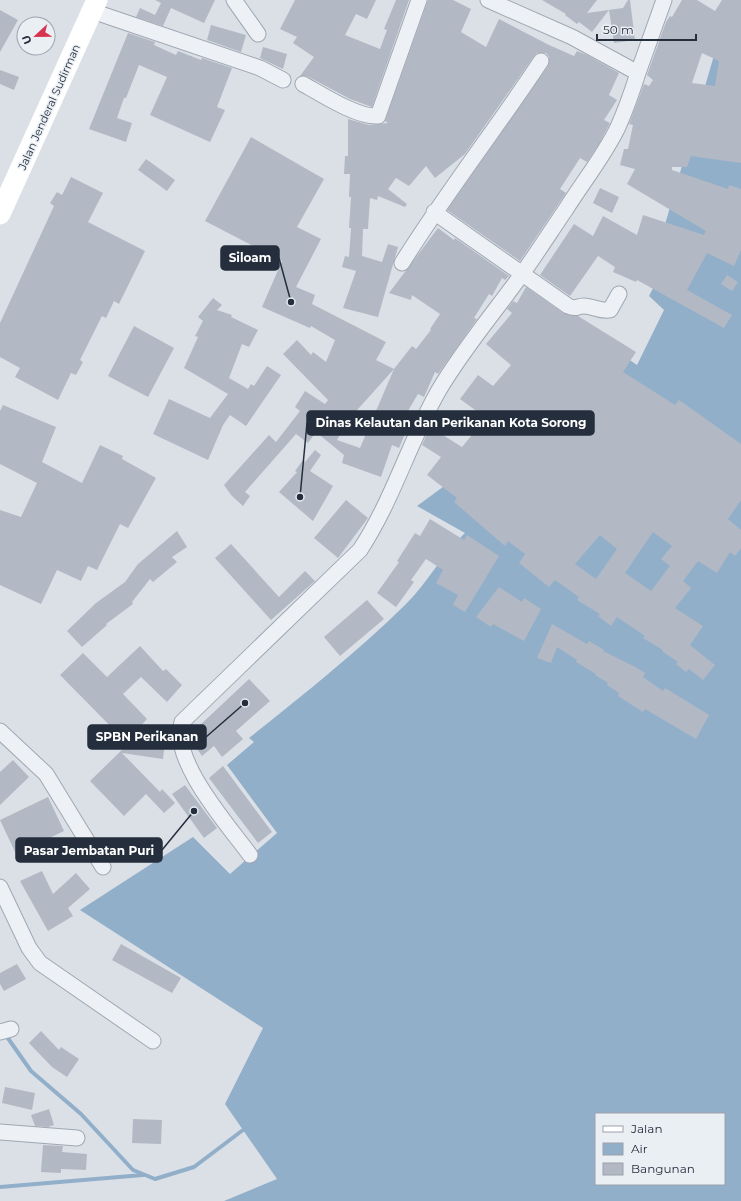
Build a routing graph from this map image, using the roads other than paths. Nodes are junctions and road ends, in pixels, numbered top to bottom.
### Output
1 (234, 0) edge
2 (419, 0) edge
3 (488, 0) edge
4 (664, 0) edge
5 (95, 5) edge
6 (258, 34) dead end
7 (541, 61) dead end
8 (638, 73) junction
9 (283, 80) dead end
10 (302, 84) dead end
11 (434, 212) junction
12 (0, 214) edge
13 (402, 263) dead end
14 (523, 274) junction
15 (619, 294) dead end
16 (0, 731) edge
17 (250, 855) dead end
18 (103, 867) dead end
19 (0, 887) edge
20 (153, 1041) dead end
21 (0, 1132) edge
22 (77, 1138) dead end

1 - 6 street
2 - 10 street
3 - 8 street
4 - 8 street
5 - 9 street
5 - 12 main road, Jalan Jenderal Sudirman
7 - 11 street
8 - 14 street
11 - 13 street
11 - 14 street
14 - 15 street
14 - 17 street
16 - 18 street
19 - 20 street
21 - 22 street

